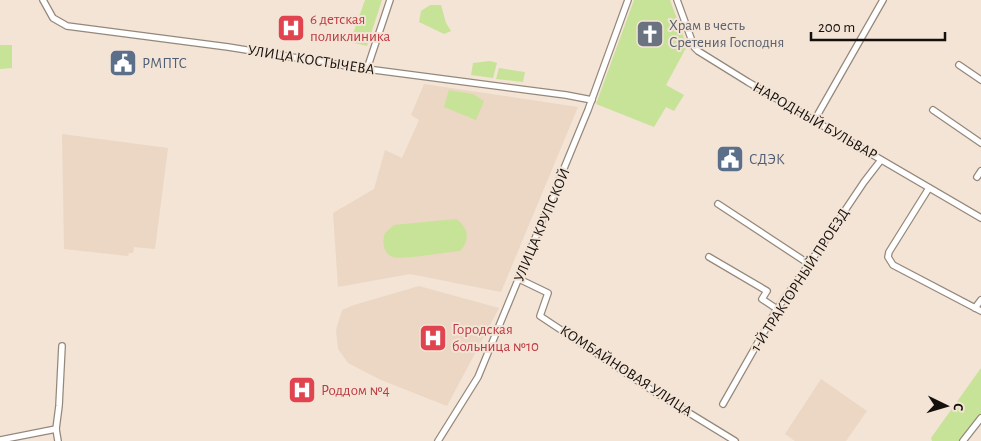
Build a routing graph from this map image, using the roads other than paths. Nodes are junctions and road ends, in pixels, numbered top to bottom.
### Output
1 (43, 0) edge
2 (390, 0) edge
3 (628, 0) edge
4 (677, 0) edge
5 (883, 0) edge
6 (959, 65) dead end
7 (367, 69) junction
8 (981, 80) edge
9 (592, 100) junction
10 (933, 110) dead end
11 (814, 121) junction
12 (981, 143) edge
13 (882, 160) junction
14 (981, 170) edge
15 (977, 177) dead end
16 (929, 188) junction
17 (718, 204) dead end
18 (981, 218) edge
19 (709, 257) dead end
20 (809, 264) junction
21 (519, 279) junction
22 (981, 300) edge
23 (777, 309) junction
24 (978, 310) edge
25 (62, 346) dead end
26 (723, 404) dead end
27 (981, 418) edge
28 (56, 429) junction
29 (0, 440) edge
30 (58, 441) edge
31 (438, 441) edge
32 (735, 441) edge
33 (963, 441) edge

1 - 7 street, УЛИЦА КОСТЫЧЕВА
2 - 7 street
3 - 9 street, УЛИЦА КРУПСКОЙ
4 - 11 street, НАРОДНЫЙ БУЛЬВАР
5 - 11 street
6 - 8 street
7 - 9 street, УЛИЦА КОСТЫЧЕВА
9 - 21 street, УЛИЦА КРУПСКОЙ
10 - 12 street
11 - 13 street, НАРОДНЫЙ БУЛЬВАР
13 - 16 street, НАРОДНЫЙ БУЛЬВАР
13 - 20 street, 1-Й ТРАКТОРНЫЙ ПРОЕЗД
14 - 15 street
16 - 18 street, НАРОДНЫЙ БУЛЬВАР
16 - 24 street
17 - 20 street
19 - 23 street
20 - 23 street, 1-Й ТРАКТОРНЫЙ ПРОЕЗД
21 - 31 street, УЛИЦА КРУПСКОЙ
21 - 32 street, КОМБАЙНОВАЯ УЛИЦА
22 - 24 street
23 - 26 street, 1-Й ТРАКТОРНЫЙ ПРОЕЗД
25 - 28 street
27 - 33 street
28 - 29 street
28 - 30 street

